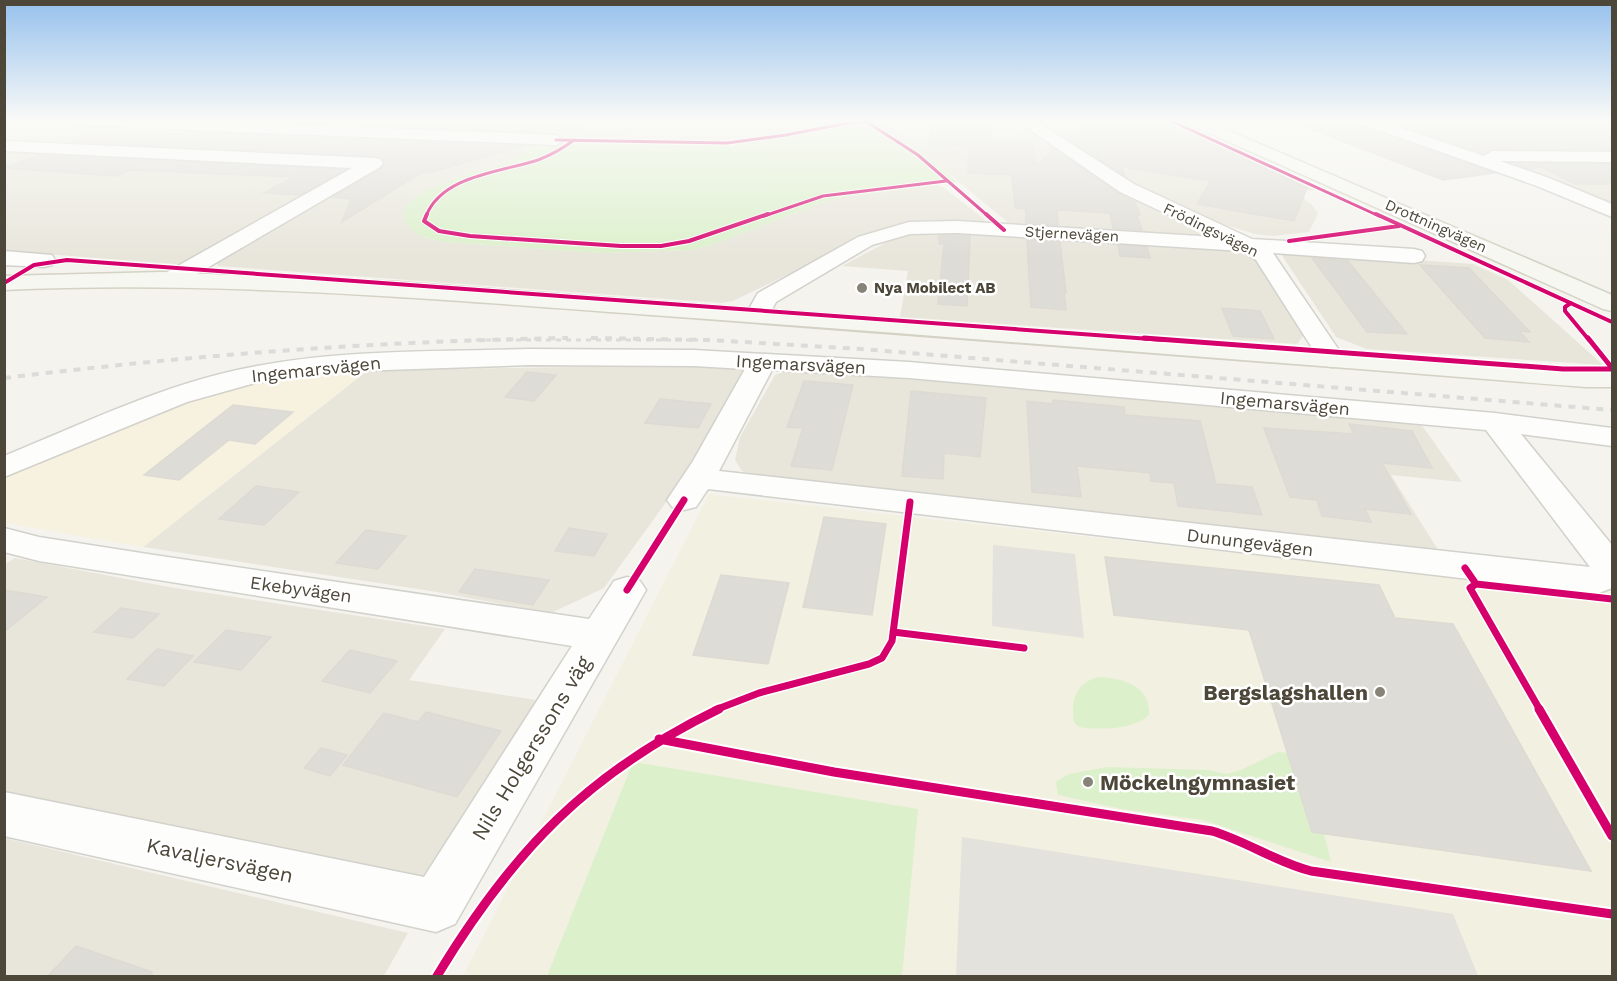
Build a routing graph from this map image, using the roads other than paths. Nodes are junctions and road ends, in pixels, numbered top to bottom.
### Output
1 (371, 166) edge
2 (1091, 166) edge
3 (1296, 166) edge
4 (1325, 166) edge
5 (1494, 166) edge
6 (1612, 211) edge
7 (1248, 245) junction
8 (1414, 256) dead end
9 (4, 258) edge
10 (44, 260) dead end
11 (175, 277) junction
12 (4, 283) edge
13 (1612, 289) edge
14 (1612, 304) edge
15 (758, 314) junction
16 (1332, 359) junction
17 (763, 361) junction
18 (1612, 379) edge
19 (1495, 422) junction
20 (1612, 437) edge
21 (4, 468) edge
22 (4, 540) edge
23 (627, 590) dead end
24 (598, 634) junction
25 (4, 814) edge
26 (436, 906) joint

1 - 11 street
2 - 7 street, Frödingsvägen
3 - 14 street, Drottningvägen
4 - 13 street, Drottningvägen
5 - 6 street
7 - 8 street, Stjernevägen
7 - 15 street, Stjernevägen
7 - 16 street, Frödingsvägen
9 - 10 street
11 - 12 street
11 - 15 street
15 - 16 street
16 - 18 street
17 - 19 street, Ingemarsvägen
17 - 19 street, Dunungevägen
17 - 21 street, Ingemarsvägen
19 - 20 street, Ingemarsvägen
22 - 24 street, Ekebyvägen
23 - 24 street, Nils Holgerssons väg
24 - 26 street, Nils Holgerssons väg
25 - 26 street, Kavaljersvägen

